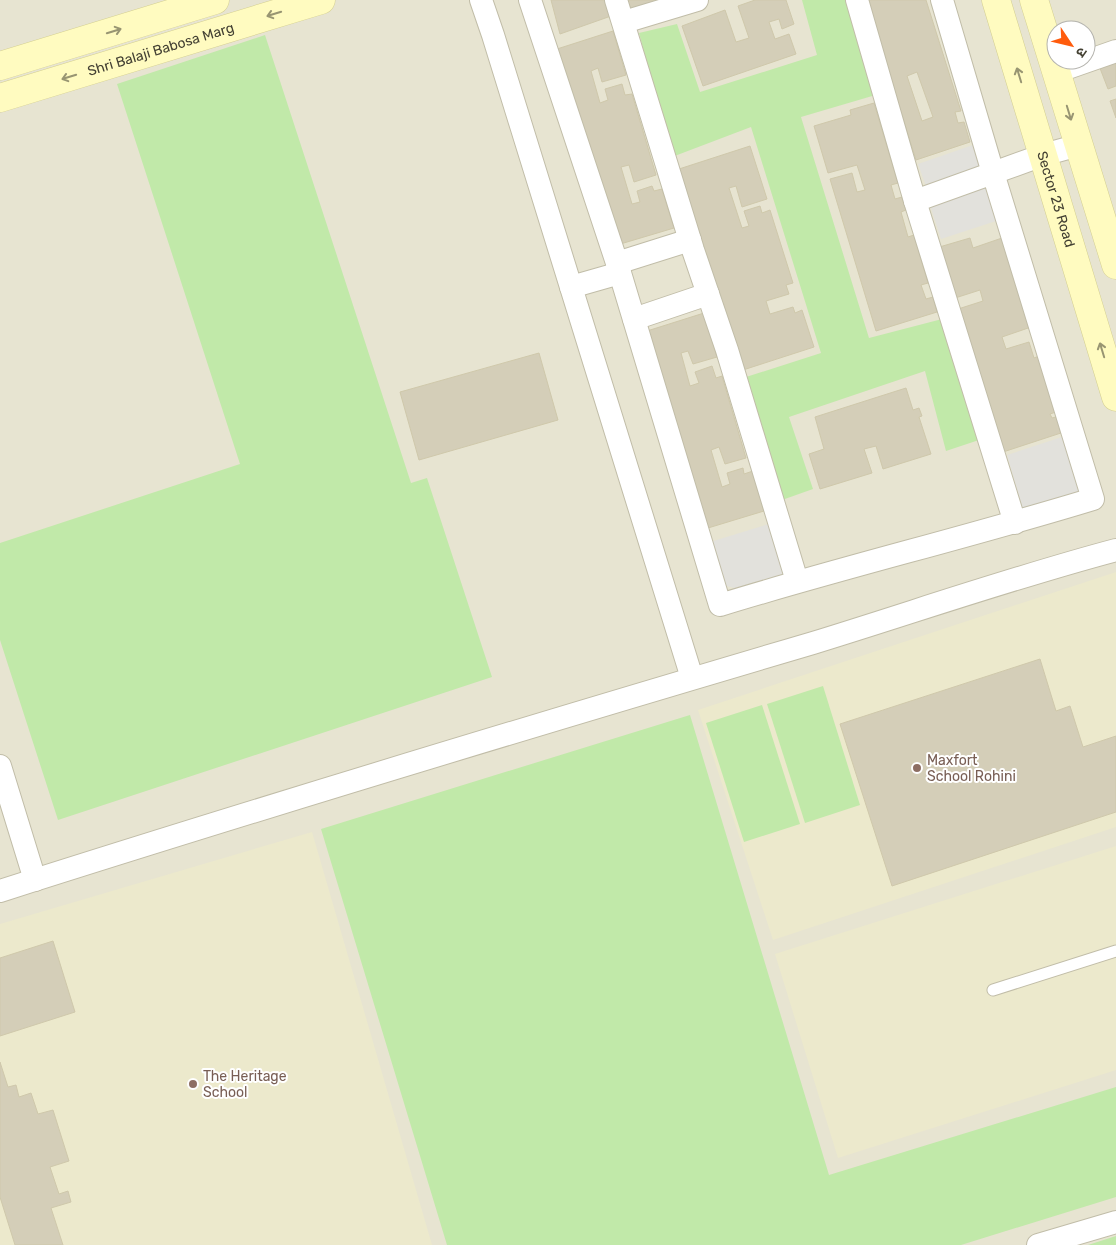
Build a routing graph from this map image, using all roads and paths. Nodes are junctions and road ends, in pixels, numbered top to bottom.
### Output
1 (215, 0) edge
2 (321, 0) edge
3 (480, 0) edge
4 (530, 0) edge
5 (616, 0) edge
6 (697, 0) edge
7 (858, 0) edge
8 (942, 0) edge
9 (996, 0) edge
10 (1034, 0) edge
11 (188, 4) edge
12 (624, 22) junction
13 (197, 38) junction
14 (1116, 51) edge
15 (0, 66) edge
16 (1056, 72) junction
17 (0, 98) edge
18 (1079, 145) junction
19 (1044, 155) junction
20 (993, 173) junction
21 (915, 201) junction
22 (690, 240) junction
23 (1116, 265) edge
24 (618, 268) junction
25 (571, 287) junction
26 (708, 294) junction
27 (634, 319) junction
28 (1116, 397) edge
29 (1015, 523) junction
30 (1116, 550) edge
31 (797, 581) junction
32 (692, 678) junction
33 (0, 766) edge
34 (35, 880) junction
35 (0, 891) edge
36 (1116, 950) edge
37 (993, 990) dead end
38 (1116, 1222) edge
39 (1038, 1245) edge

1 - 11 street
2 -> 13 street, Shri Balaji Babosa Marg
3 - 25 street
4 - 24 street
5 - 12 street
6 - 12 street
7 - 21 street
8 - 20 street
19 -> 9 street, Sector 23 Road
10 - 16 street
11 - 13 street
15 -> 11 street
12 - 22 street
13 -> 17 street, Shri Balaji Babosa Marg
14 - 16 street
16 -> 18 street
18 - 19 street
18 - 23 street
19 - 20 street
28 -> 19 street, Sector 23 Road
20 - 21 street
20 - 29 street
21 - 29 street
22 - 24 street
22 - 26 street
24 - 25 street
24 - 27 street
25 - 32 street
26 - 27 street
26 - 31 street
27 - 31 street
29 - 31 street
30 - 32 street
32 - 34 street
33 - 34 street
34 - 35 street
36 - 37 lane
38 - 39 street

